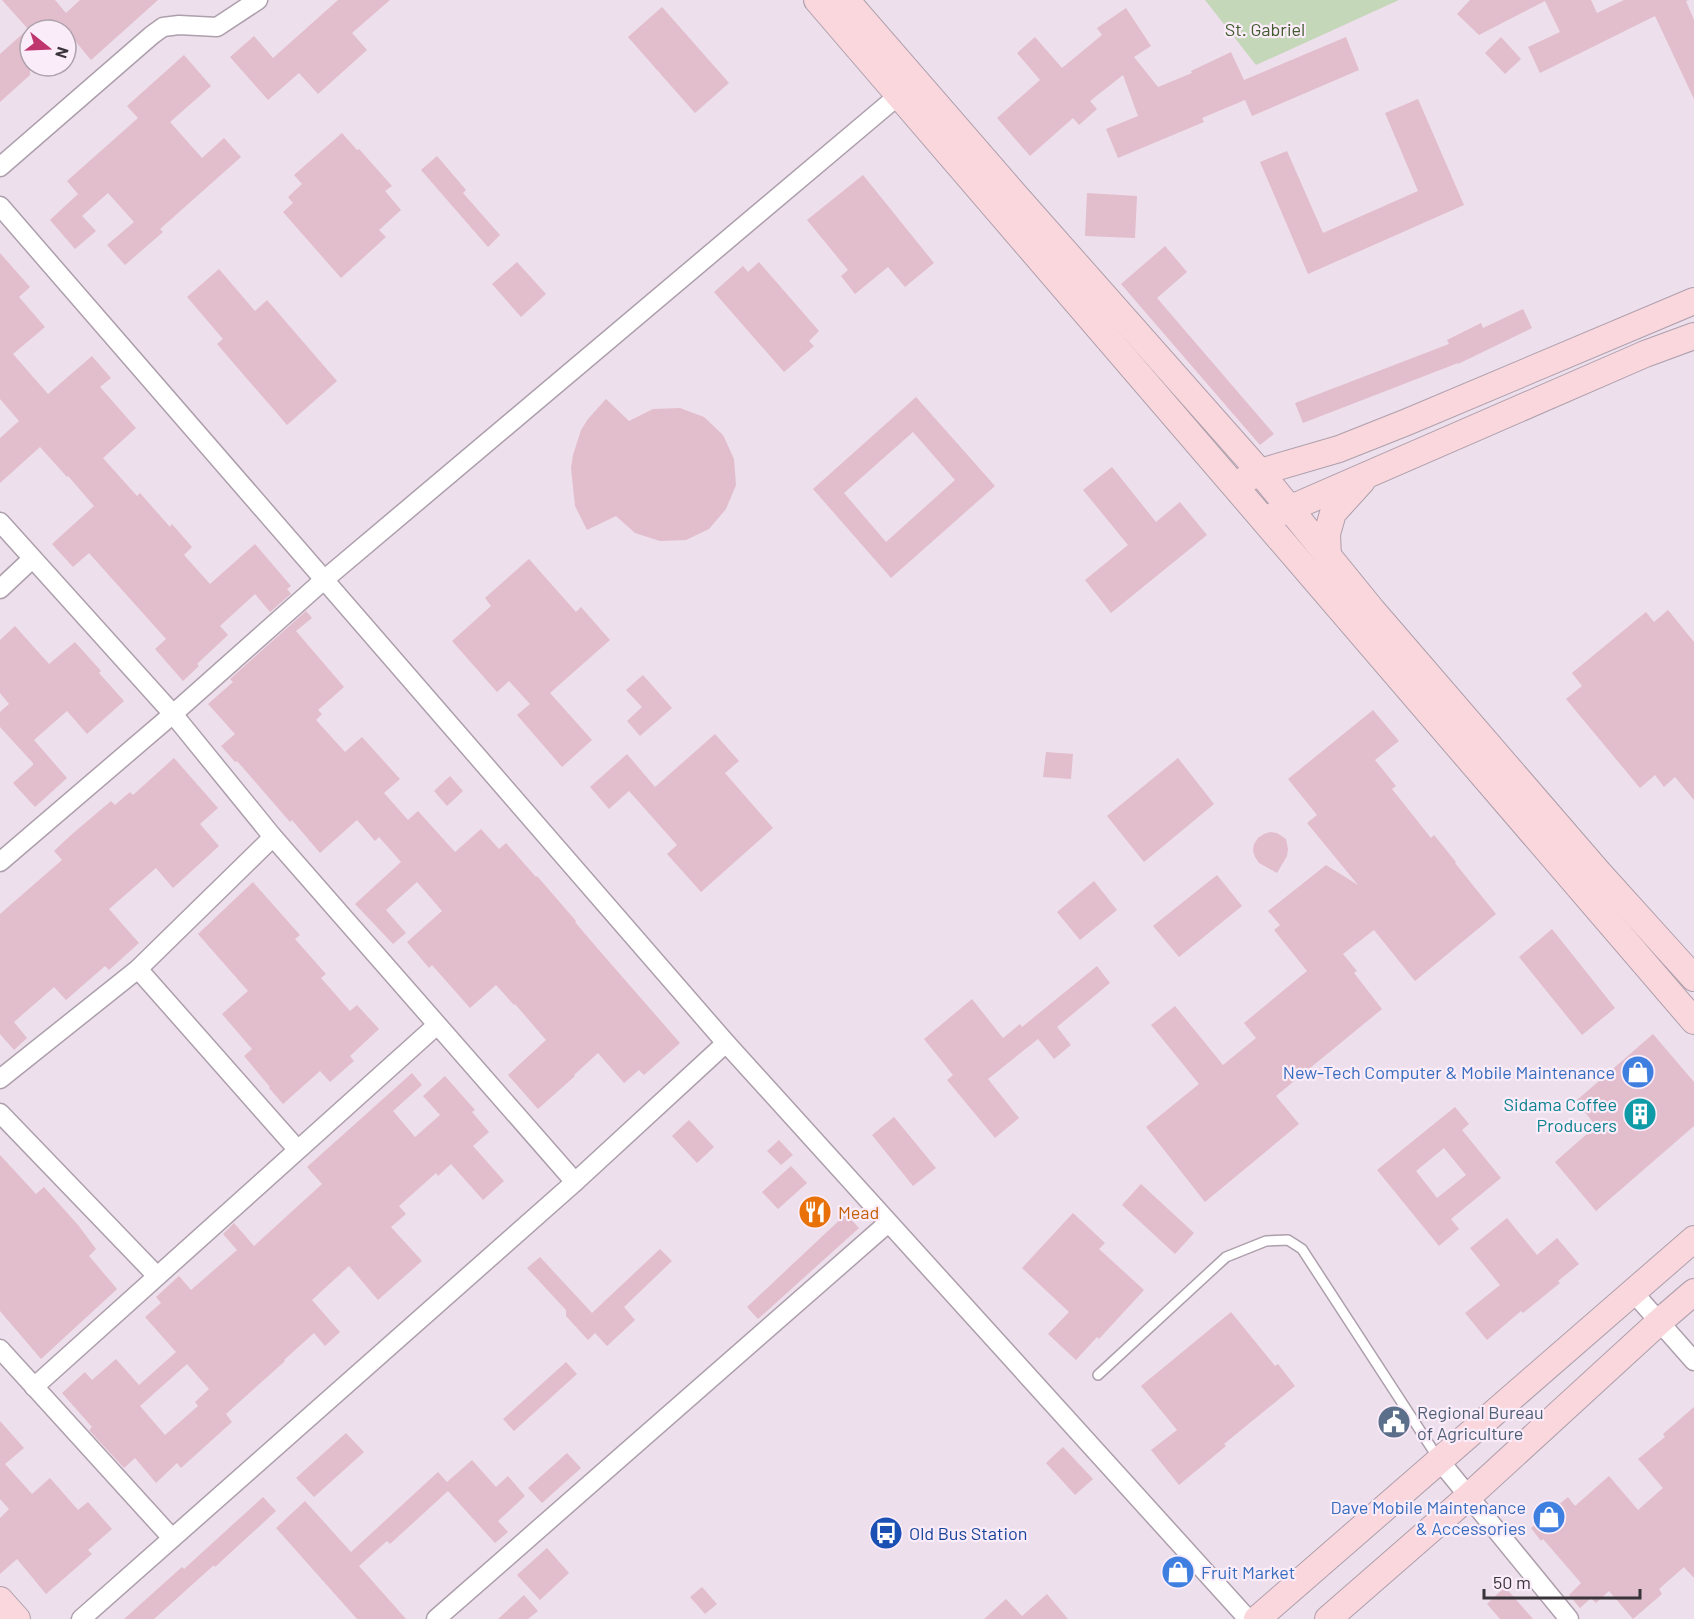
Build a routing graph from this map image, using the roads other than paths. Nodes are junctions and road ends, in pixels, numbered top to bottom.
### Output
1 (258, 0) edge
2 (817, 0) edge
3 (846, 0) edge
4 (899, 95) junction
5 (0, 167) edge
6 (0, 206) edge
7 (1694, 301) edge
8 (1694, 336) edge
9 (1260, 472) junction
10 (1366, 476) junction
11 (1233, 484) junction
12 (1288, 508) junction
13 (1264, 520) junction
14 (0, 522) edge
15 (1328, 557) junction
16 (32, 559) junction
17 (325, 579) junction
18 (0, 589) edge
19 (173, 714) junction
20 (273, 837) junction
21 (0, 862) edge
22 (138, 969) junction
23 (1694, 978) edge
24 (1694, 1021) edge
25 (437, 1025) junction
26 (726, 1043) junction
27 (0, 1079) edge
28 (0, 1113) edge
29 (297, 1149) junction
30 (575, 1182) junction
31 (888, 1223) junction
32 (1694, 1239) edge
33 (158, 1276) junction
34 (1633, 1292) junction
35 (1694, 1292) edge
36 (1659, 1322) junction
37 (0, 1349) edge
38 (1694, 1361) edge
39 (1098, 1376) dead end
40 (34, 1387) junction
41 (1439, 1460) junction
42 (1468, 1497) junction
43 (172, 1538) junction
44 (0, 1600) edge
45 (17, 1619) edge
46 (81, 1619) edge
47 (436, 1619) edge
48 (1248, 1619) edge
49 (1257, 1619) edge
50 (1328, 1619) edge
51 (1569, 1619) edge

1 - 5 street
2 - 4 main road
3 - 9 main road
4 - 11 main road
4 - 17 street
6 - 17 street
7 - 9 main road
8 - 10 main road
9 - 11 main road
9 - 12 main road
10 - 12 main road
10 - 15 main road
11 - 13 main road
12 - 13 main road
12 - 15 main road
13 - 24 main road
14 - 16 street
15 - 23 main road
16 - 18 street
16 - 19 street
17 - 19 street
17 - 26 street
19 - 20 street
19 - 21 street
20 - 22 street
20 - 25 street
22 - 27 street
22 - 29 street
25 - 29 street
25 - 30 street
26 - 30 street
26 - 31 street
28 - 33 street
29 - 33 street
30 - 43 street
31 - 47 street
31 - 48 street
32 - 34 main road
33 - 40 street
34 - 36 street
34 - 41 main road
35 - 36 main road
36 - 38 street
36 - 42 main road
37 - 40 street
39 - 41 lane
40 - 43 street
41 - 42 street
41 - 49 main road
42 - 50 main road
42 - 51 street
43 - 46 street
44 - 45 main road

